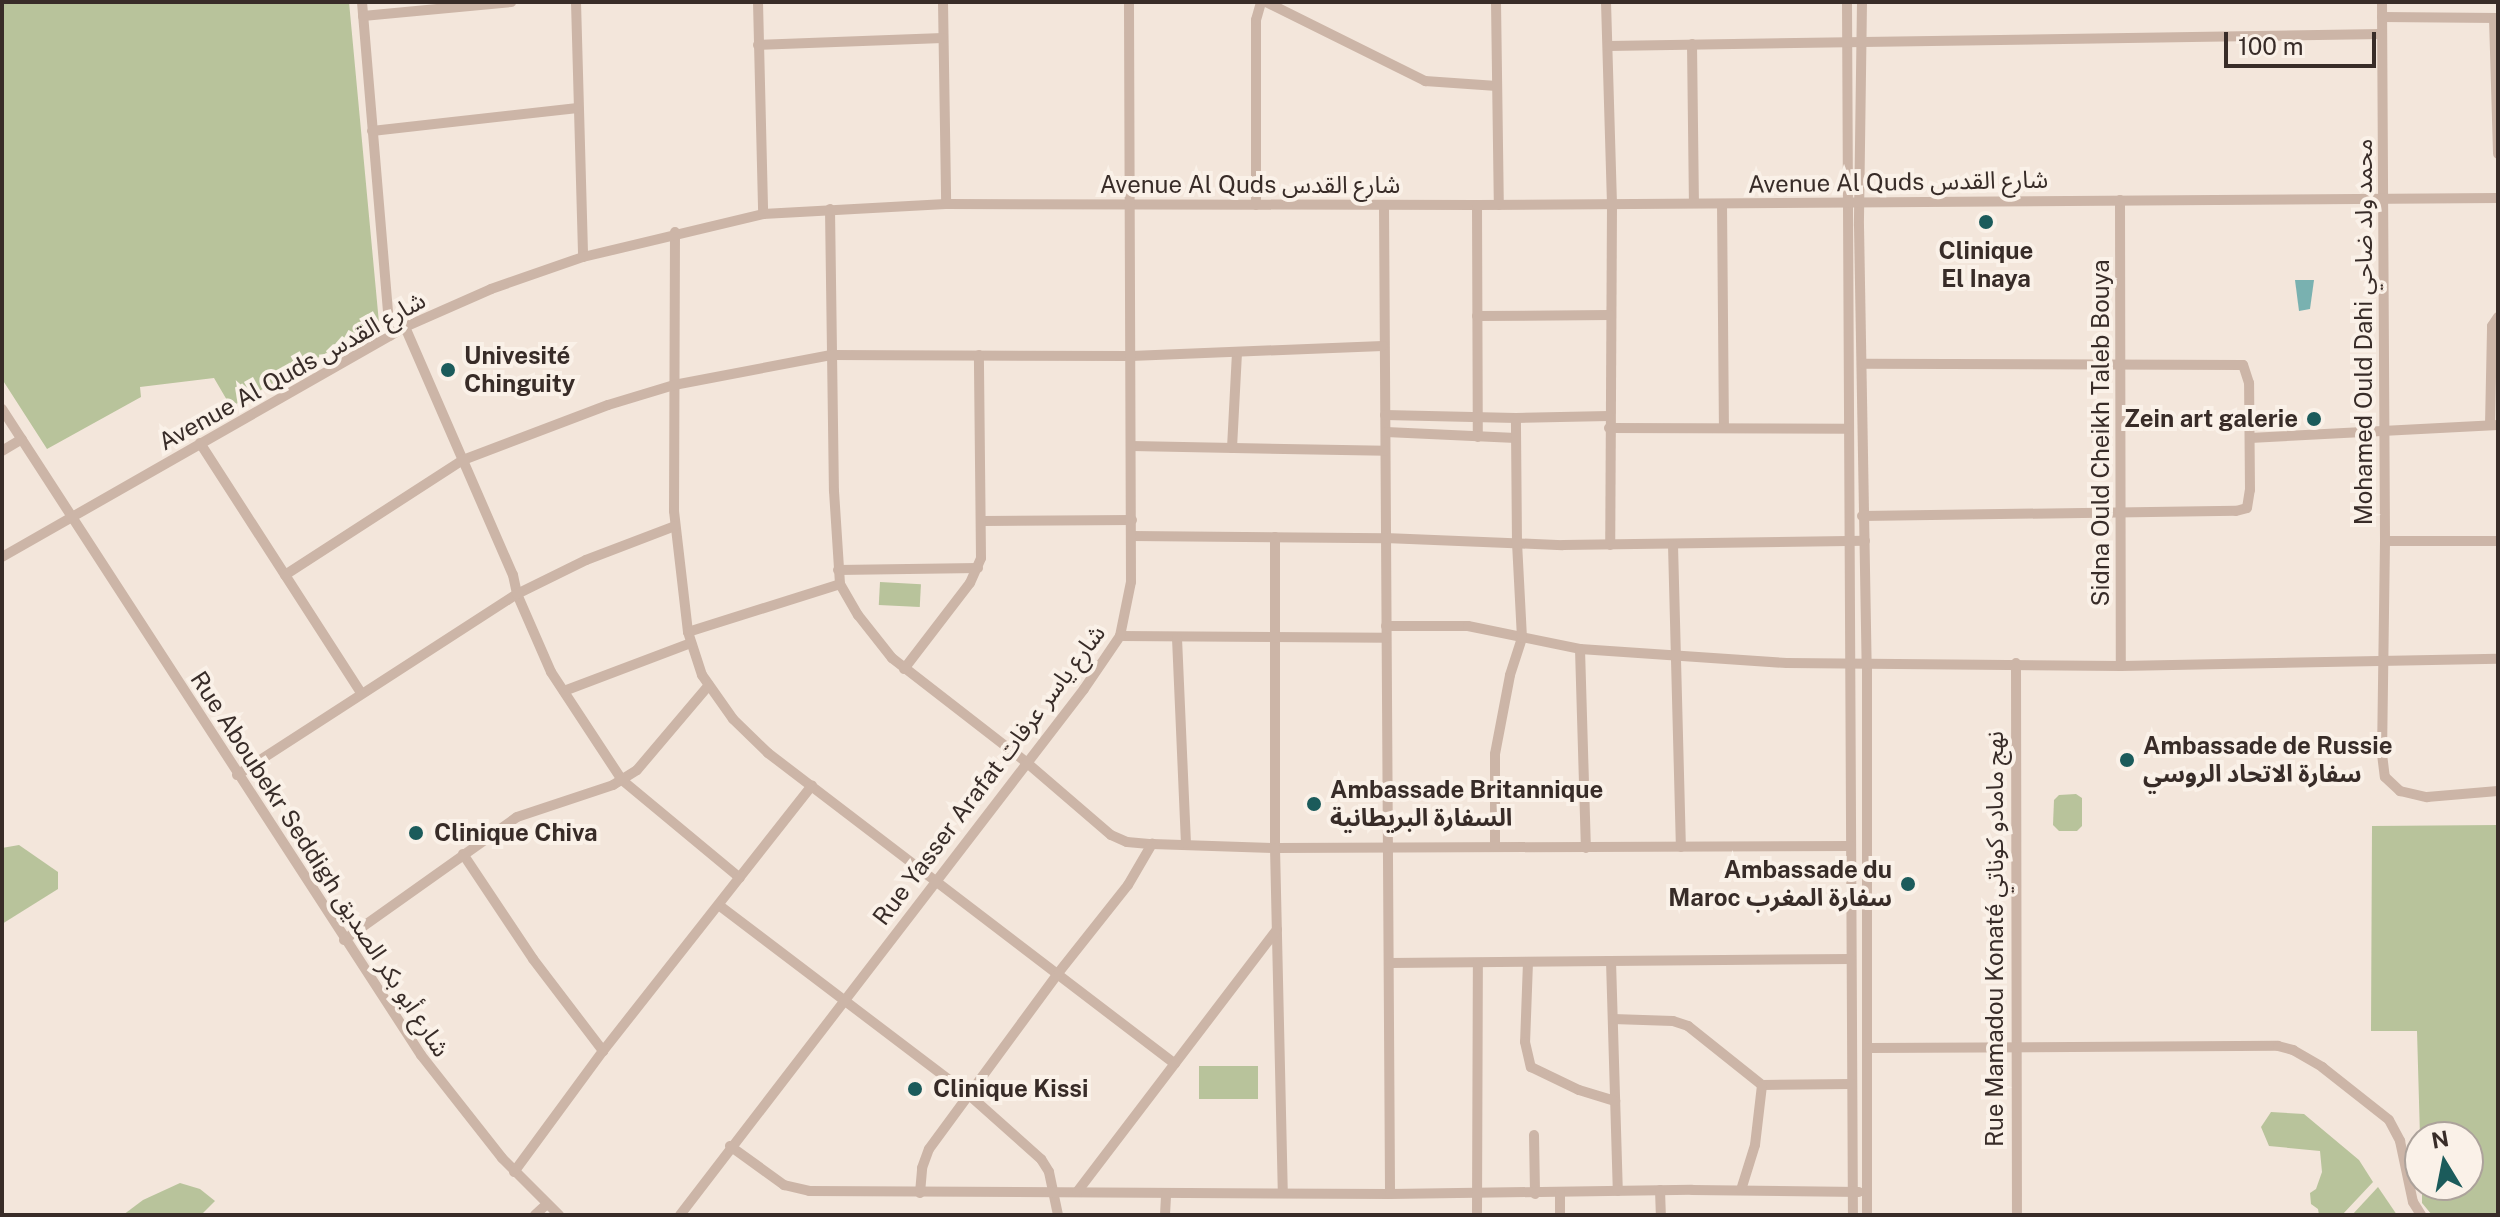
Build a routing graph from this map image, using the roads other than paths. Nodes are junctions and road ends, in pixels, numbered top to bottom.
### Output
1 (362, 2) edge
2 (511, 2) edge
3 (576, 2) edge
4 (758, 2) edge
5 (943, 2) edge
6 (1129, 2) edge
7 (1264, 2) edge
8 (1496, 2) edge
9 (1606, 2) edge
10 (1847, 2) edge
11 (1862, 2) edge
12 (2382, 2) edge
13 (363, 16) junction
14 (2382, 17) junction
15 (2496, 18) edge
16 (2382, 34) junction
17 (943, 38) junction
18 (1847, 41) junction
19 (1861, 41) junction
20 (1692, 44) junction
21 (758, 45) junction
22 (1608, 46) junction
23 (1497, 86) junction
24 (578, 108) junction
25 (372, 131) junction
26 (2498, 154) edge
27 (2382, 198) junction
28 (2498, 198) edge
29 (2120, 200) junction
30 (1847, 202) junction
31 (1859, 202) junction
32 (1694, 203) junction
33 (946, 204) junction
34 (1722, 204) junction
35 (1131, 205) junction
36 (1256, 205) junction
37 (1477, 205) junction
38 (1499, 205) junction
39 (1612, 205) junction
40 (1384, 206) junction
41 (830, 209) junction
42 (763, 214) junction
43 (675, 232) junction
44 (583, 257) junction
45 (1610, 315) junction
46 (1477, 316) junction
47 (2498, 317) edge
48 (405, 327) junction
49 (390, 336) junction
50 (1383, 346) junction
51 (1237, 352) junction
52 (831, 355) junction
53 (979, 355) junction
54 (1131, 356) junction
55 (1863, 364) junction
56 (2121, 364) junction
57 (674, 385) junction
58 (2, 409) edge
59 (1385, 415) junction
60 (1609, 416) junction
61 (1478, 417) junction
62 (1516, 418) junction
63 (2494, 425) edge
64 (1724, 427) junction
65 (1609, 428) junction
66 (1848, 429) junction
67 (2382, 431) junction
68 (1386, 432) junction
69 (1478, 437) junction
70 (1516, 438) junction
71 (2250, 438) junction
72 (22, 439) junction
73 (200, 443) junction
74 (1132, 446) junction
75 (1232, 448) junction
76 (2, 451) edge
77 (1385, 451) junction
78 (463, 460) junction
79 (2121, 514) junction
80 (1850, 516) junction
81 (1865, 516) junction
82 (71, 517) junction
83 (1132, 520) junction
84 (983, 521) junction
85 (675, 526) junction
86 (1132, 536) junction
87 (1275, 537) junction
88 (1385, 538) junction
89 (1850, 541) junction
90 (1865, 541) junction
91 (2385, 541) junction
92 (2498, 541) edge
93 (1517, 544) junction
94 (1610, 545) junction
95 (1673, 545) junction
96 (2, 557) edge
97 (978, 568) junction
98 (838, 570) junction
99 (285, 575) junction
100 (840, 584) junction
101 (517, 594) junction
102 (1386, 626) junction
103 (1120, 636) junction
104 (690, 638) junction
105 (1177, 638) junction
106 (1386, 638) junction
107 (1522, 638) junction
108 (1275, 640) junction
109 (1580, 649) junction
110 (1674, 657) junction
111 (2498, 659) edge
112 (2384, 661) junction
113 (2016, 663) junction
114 (1848, 665) junction
115 (1867, 665) junction
116 (2121, 666) junction
117 (904, 669) junction
118 (709, 685) junction
119 (564, 691) junction
120 (361, 693) junction
121 (1026, 762) junction
122 (237, 775) junction
123 (622, 780) junction
124 (812, 785) junction
125 (2498, 791) edge
126 (1186, 843) junction
127 (1152, 844) junction
128 (1851, 846) junction
129 (1495, 847) junction
130 (1681, 847) junction
131 (1275, 848) junction
132 (1388, 848) junction
133 (1586, 848) junction
134 (463, 854) junction
135 (740, 878) junction
136 (938, 879) junction
137 (720, 906) junction
138 (1277, 929) junction
139 (344, 940) junction
140 (1851, 959) junction
141 (1611, 961) junction
142 (1528, 962) junction
143 (1390, 963) junction
144 (1478, 963) junction
145 (1059, 972) junction
146 (843, 999) junction
147 (1613, 1019) junction
148 (2014, 1046) junction
149 (1869, 1048) junction
150 (603, 1051) junction
151 (1175, 1064) junction
152 (1852, 1084) junction
153 (1762, 1085) junction
154 (968, 1094) junction
155 (1615, 1101) junction
156 (1534, 1135) dead end
157 (730, 1146) junction
158 (514, 1172) junction
159 (1660, 1190) junction
160 (1741, 1190) junction
161 (1618, 1191) junction
162 (1077, 1192) junction
163 (1853, 1192) junction
164 (1867, 1192) junction
165 (920, 1193) junction
166 (1053, 1193) junction
167 (1283, 1193) junction
168 (1476, 1193) junction
169 (1560, 1193) junction
170 (1166, 1194) junction
171 (1390, 1194) junction
172 (1535, 1194) junction
173 (547, 1204) junction
174 (535, 1215) edge
175 (559, 1215) edge
176 (680, 1215) edge
177 (1058, 1215) edge
178 (1165, 1215) edge
179 (1477, 1215) edge
180 (1560, 1215) edge
181 (1661, 1215) edge
182 (1853, 1215) edge
183 (1867, 1215) edge
184 (2017, 1215) edge
185 (2421, 1215) edge

1 - 13 street
2 - 13 street
3 - 24 street
4 - 21 street
5 - 17 street
6 - 35 street, Rue Yasser Arafat شارع ياسر عرفات
7 - 23 street
7 - 36 street
8 - 23 street
9 - 22 street
10 - 18 street
11 - 19 street
12 - 14 street, Mohamed Ould Dahi محمد ولد ضاحي
13 - 25 street
14 - 15 street
14 - 16 street, Mohamed Ould Dahi محمد ولد ضاحي
15 - 26 street
16 - 19 street
16 - 27 street, Mohamed Ould Dahi محمد ولد ضاحي
17 - 21 street
17 - 33 street
18 - 19 street
18 - 20 street
18 - 30 street
19 - 31 street
20 - 22 street
20 - 32 street
21 - 42 street
22 - 39 street
23 - 38 street
24 - 25 street
24 - 44 street
25 - 49 street
27 - 28 street, Avenue Al Quds شارع القدس
27 - 29 street, Avenue Al Quds شارع القدس
27 - 67 street, Mohamed Ould Dahi محمد ولد ضاحي
29 - 31 street, Avenue Al Quds شارع القدس
29 - 56 street, Sidna Ould Cheikh Taleb Bouya
30 - 31 street, Avenue Al Quds شارع القدس
30 - 34 street, Avenue Al Quds شارع القدس
30 - 66 street
31 - 55 street
32 - 34 street, Avenue Al Quds شارع القدس
32 - 39 street, Avenue Al Quds شارع القدس
33 - 35 street, Avenue Al Quds شارع القدس
33 - 41 street, Avenue Al Quds شارع القدس
34 - 64 street
35 - 36 street, Avenue Al Quds شارع القدس
35 - 54 street, Rue Yasser Arafat شارع ياسر عرفات
36 - 40 street, Avenue Al Quds شارع القدس
37 - 38 street, Avenue Al Quds شارع القدس
37 - 40 street, Avenue Al Quds شارع القدس
37 - 46 street
38 - 39 street, Avenue Al Quds شارع القدس
39 - 45 street
40 - 50 street
41 - 42 street, Avenue Al Quds شارع القدس
41 - 52 street
42 - 43 street, Avenue Al Quds شارع القدس
43 - 44 street, Avenue Al Quds شارع القدس
43 - 57 street
44 - 48 street, Avenue Al Quds شارع القدس
45 - 46 street
45 - 60 street
46 - 61 street
47 - 63 street
48 - 49 street, Avenue Al Quds شارع القدس
48 - 78 street
49 - 73 street, Avenue Al Quds شارع القدس
50 - 51 street
50 - 59 street
51 - 54 street
51 - 75 street
52 - 53 street
52 - 57 street
52 - 98 street
53 - 54 street
53 - 84 street
54 - 74 street, Rue Yasser Arafat شارع ياسر عرفات
55 - 56 street
55 - 81 street
56 - 71 street
56 - 79 street, Sidna Ould Cheikh Taleb Bouya
57 - 78 street
57 - 85 street
58 - 72 street, Rue Aboubekr Seddigh شارع أبو بكر الصديق
59 - 61 street
59 - 68 street
60 - 62 street
60 - 65 street
61 - 62 street
61 - 69 street
62 - 70 street
63 - 67 street
64 - 65 street
64 - 66 street
65 - 94 street
66 - 80 street
67 - 71 street
67 - 91 street, Mohamed Ould Dahi محمد ولد ضاحي
68 - 69 street
68 - 77 street
69 - 70 street
70 - 93 street
71 - 79 street
72 - 76 street
72 - 82 street, Rue Aboubekr Seddigh شارع أبو بكر الصديق
73 - 82 street, Avenue Al Quds شارع القدس
73 - 99 street
74 - 75 street
74 - 83 street, Rue Yasser Arafat شارع ياسر عرفات
75 - 77 street
77 - 88 street
78 - 99 street
78 - 101 street
79 - 81 street
79 - 116 street, Sidna Ould Cheikh Taleb Bouya
80 - 81 street
80 - 89 street
81 - 90 street
82 - 96 street, Avenue Al Quds شارع القدس
82 - 122 street, Rue Aboubekr Seddigh شارع أبو بكر الصديق
83 - 84 street
83 - 86 street, Rue Yasser Arafat شارع ياسر عرفات
84 - 97 street
85 - 101 street
85 - 104 street
86 - 87 street
86 - 103 street, Rue Yasser Arafat شارع ياسر عرفات
87 - 88 street
87 - 108 street
88 - 93 street
88 - 102 street
89 - 90 street
89 - 95 street
89 - 114 street
90 - 115 street
91 - 92 street
91 - 112 street, Mohamed Ould Dahi محمد ولد ضاحي
93 - 94 street
93 - 107 street
94 - 95 street
95 - 110 street
97 - 98 street
97 - 117 street
98 - 100 street
99 - 120 street
100 - 104 street
100 - 117 street
101 - 119 street
101 - 120 street
102 - 106 street
102 - 107 street
103 - 105 street
103 - 121 street, Rue Yasser Arafat شارع ياسر عرفات
104 - 118 street
104 - 119 street
105 - 108 street
105 - 126 street
106 - 108 street
106 - 132 street
107 - 109 street
107 - 129 street
108 - 131 street
109 - 110 street
109 - 133 street
110 - 114 street
110 - 130 street
111 - 112 street
112 - 116 street
112 - 125 street, Mohamed Ould Dahi محمد ولد ضاحي
113 - 115 street
113 - 116 street
113 - 148 street, Rue Mamadou Konaté نهج مامادو كوناتي
114 - 115 street
114 - 128 street
115 - 149 street
117 - 121 street
118 - 123 street
118 - 124 street
119 - 123 street
120 - 122 street
121 - 127 street
121 - 136 street, Rue Yasser Arafat شارع ياسر عرفات
122 - 139 street, Rue Aboubekr Seddigh شارع أبو بكر الصديق
123 - 134 street
123 - 135 street
124 - 135 street
124 - 136 street
126 - 127 street
126 - 131 street
127 - 145 street
128 - 130 street
128 - 140 street
129 - 132 street
129 - 133 street
130 - 133 street
131 - 132 street
131 - 138 street
132 - 143 street
134 - 139 street
134 - 150 street
135 - 137 street
136 - 145 street
136 - 146 street, Rue Yasser Arafat شارع ياسر عرفات
137 - 146 street
137 - 150 street
138 - 151 street
138 - 167 street
139 - 158 street, Rue Aboubekr Seddigh شارع أبو بكر الصديق
140 - 141 street
140 - 152 street
141 - 142 street
141 - 147 street
142 - 144 street
142 - 155 street
143 - 144 street
143 - 171 street
144 - 168 street
145 - 151 street
145 - 154 street
146 - 154 street
146 - 157 street, Rue Yasser Arafat شارع ياسر عرفات
147 - 153 street
147 - 155 street
148 - 149 street
148 - 184 street, Rue Mamadou Konaté نهج مامادو كوناتي
148 - 185 street
149 - 164 street
150 - 158 street
151 - 162 street
152 - 153 street
152 - 163 street
153 - 160 street
154 - 165 street
154 - 166 street
155 - 161 street
156 - 172 street
157 - 165 street
157 - 176 street, Rue Yasser Arafat شارع ياسر عرفات
158 - 173 street, Rue Aboubekr Seddigh شارع أبو بكر الصديق
159 - 160 street
159 - 161 street
159 - 181 street
160 - 163 street
161 - 169 street
162 - 166 street
162 - 170 street
163 - 164 street
163 - 182 street
164 - 183 street
165 - 166 street
166 - 177 street
167 - 170 street
167 - 171 street
168 - 171 street
168 - 172 street
168 - 179 street
169 - 172 street
169 - 180 street
170 - 178 street
173 - 174 street
173 - 175 street, Rue Aboubekr Seddigh شارع أبو بكر الصديق

